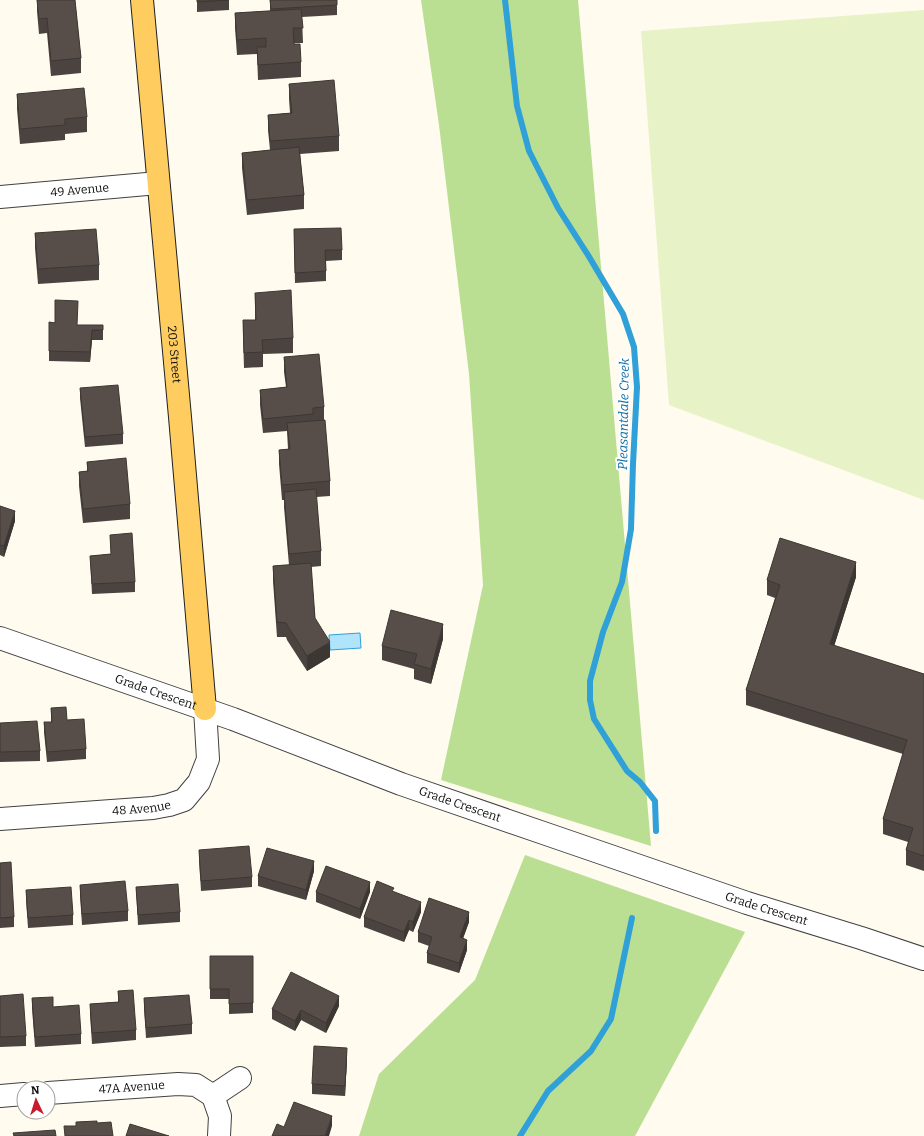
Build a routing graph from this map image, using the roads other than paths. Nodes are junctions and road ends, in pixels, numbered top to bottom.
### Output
1 (142, 0) edge
2 (158, 183) junction
3 (0, 198) edge
4 (0, 638) edge
5 (205, 709) junction
6 (0, 819) edge
7 (924, 959) edge
8 (240, 1078) dead end
9 (56, 1092) edge
10 (16, 1095) edge
11 (0, 1096) edge
12 (213, 1096) junction
13 (219, 1136) edge

1 - 2 main road, 203 Street
2 - 3 street, 49 Avenue
2 - 5 main road, 203 Street
4 - 5 street, Grade Crescent
5 - 6 street, 48 Avenue
5 - 7 street, Grade Crescent
8 - 12 street
9 - 12 street, 47A Avenue
10 - 11 street
12 - 13 street

